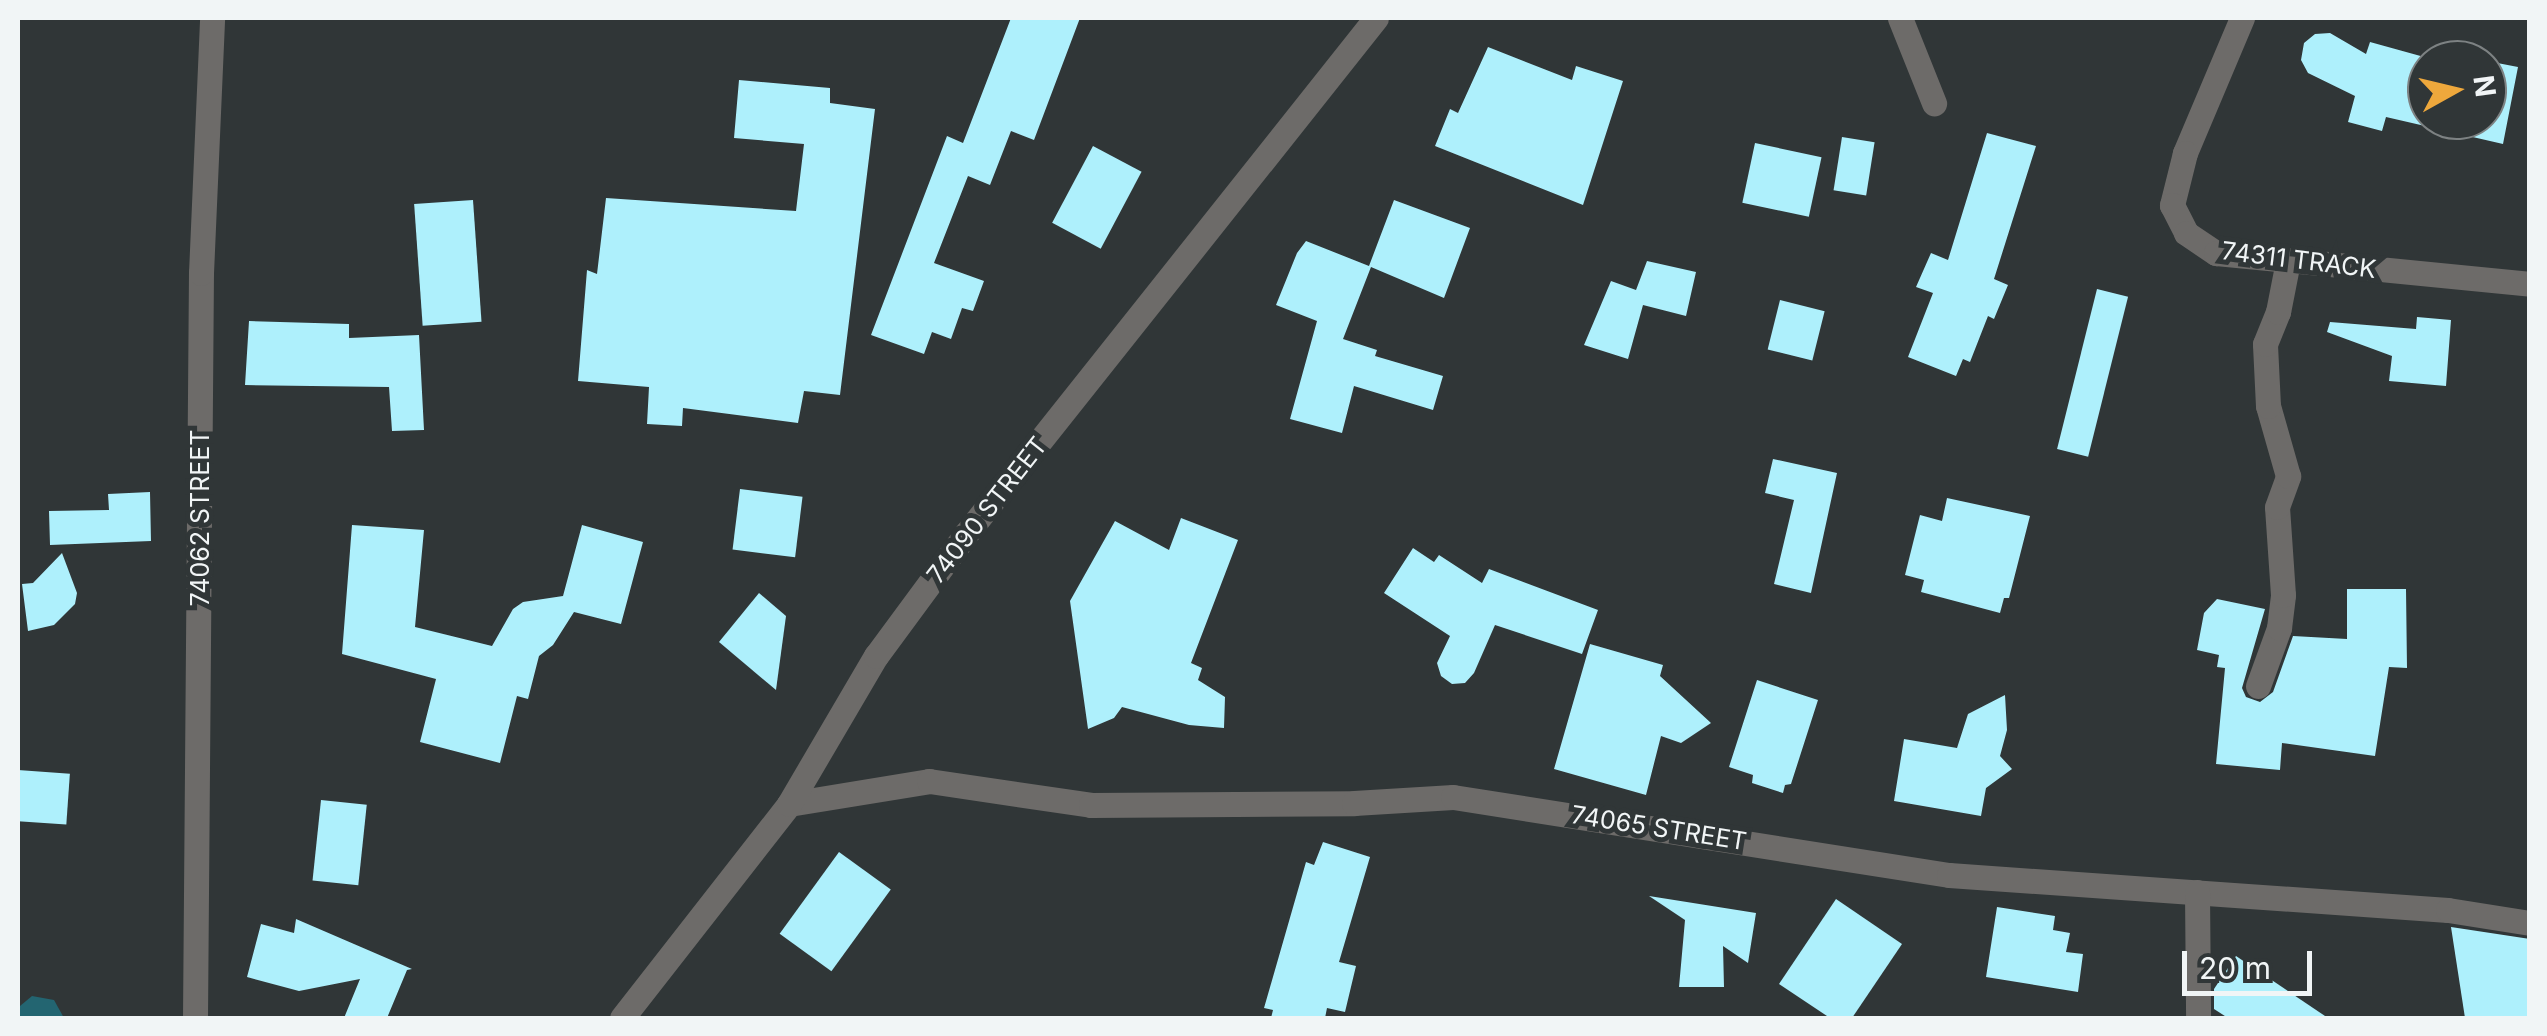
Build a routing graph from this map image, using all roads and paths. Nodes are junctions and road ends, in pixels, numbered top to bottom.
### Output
1 (212, 18) edge
2 (1376, 18) edge
3 (1900, 18) edge
4 (2242, 18) edge
5 (1934, 103) dead end
6 (2288, 262) junction
7 (2530, 284) edge
8 (2258, 686) dead end
9 (789, 804) junction
10 (2197, 892) junction
11 (2530, 923) edge
12 (195, 1018) edge
13 (622, 1018) edge
14 (2198, 1018) edge

1 - 12 street, 74062 STREET
2 - 9 street, 74090 STREET
3 - 5 street
4 - 6 street, 74311 TRACK
6 - 7 street, 74311 TRACK
6 - 8 street
9 - 10 street, 74065 STREET
9 - 13 street, 74090 STREET
10 - 11 street, 74065 STREET
10 - 14 street

